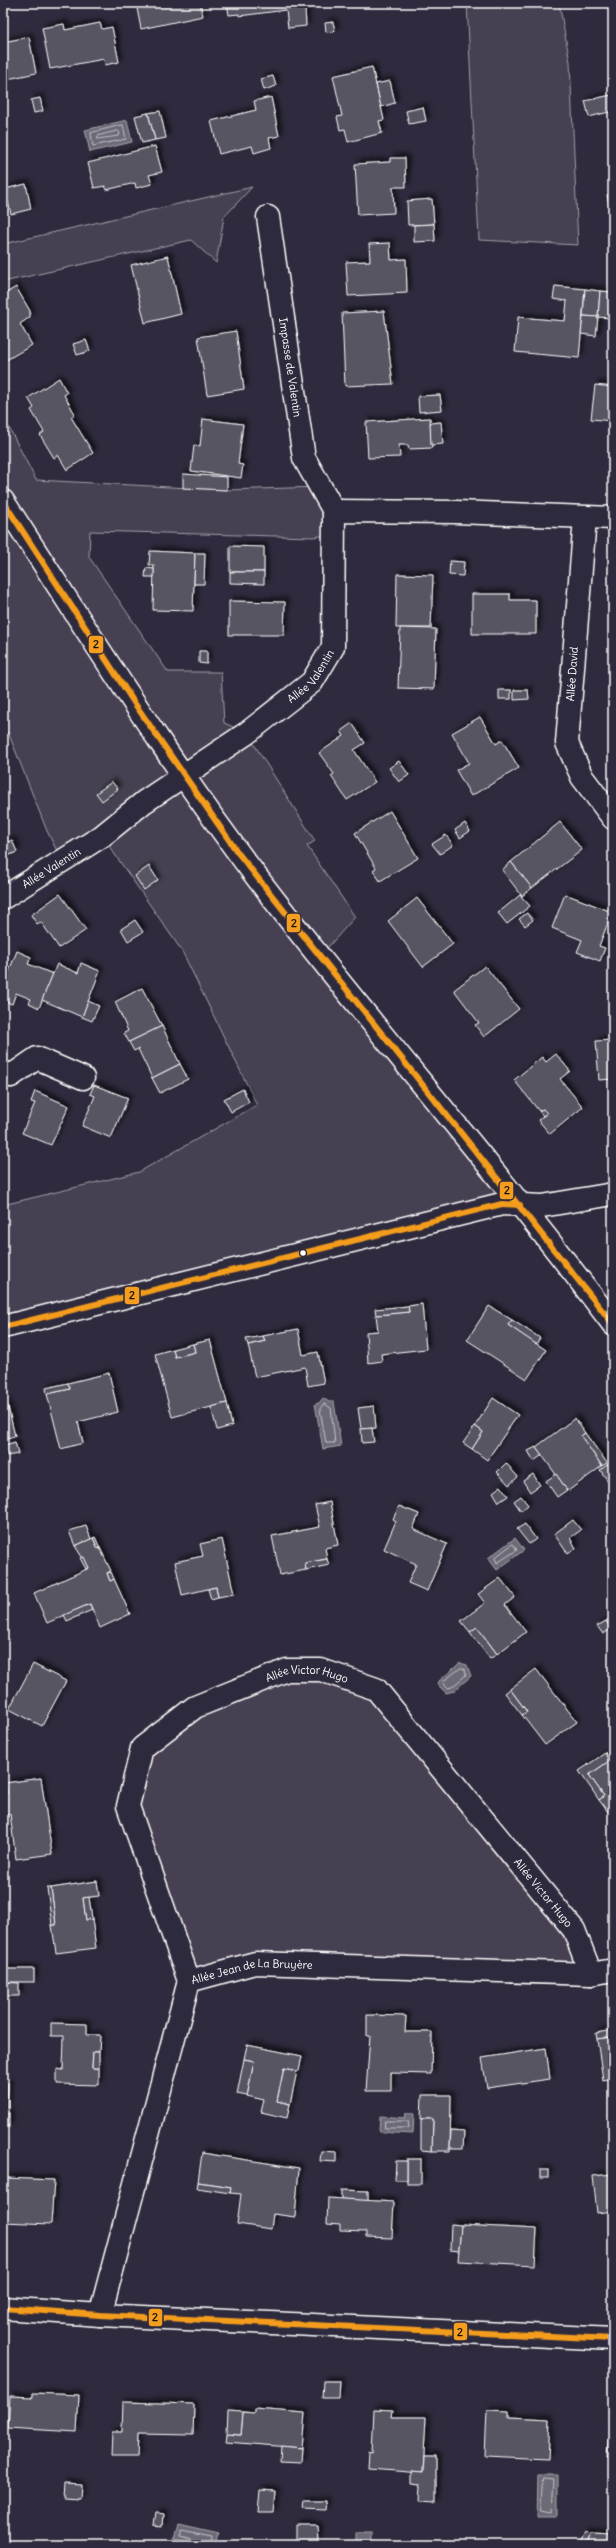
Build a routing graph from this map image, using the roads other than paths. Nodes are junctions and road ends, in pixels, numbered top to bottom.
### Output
1 (268, 217) dead end
2 (3, 501) edge
3 (334, 511) junction
4 (585, 518) junction
5 (613, 518) edge
6 (182, 776) junction
7 (613, 818) edge
8 (3, 898) edge
9 (3, 1072) edge
10 (83, 1078) dead end
11 (613, 1194) edge
12 (520, 1205) junction
13 (613, 1324) edge
14 (3, 1327) edge
15 (613, 1970) edge
16 (591, 1974) junction
17 (189, 1981) junction
18 (3, 2308) edge
19 (100, 2315) junction
20 (613, 2339) edge

1 - 3 street, Impasse de Valentin
2 - 6 street
3 - 4 street
3 - 6 street, Allée Valentin
4 - 5 street
4 - 7 street, Allée David
6 - 8 street, Allée Valentin
6 - 12 street
9 - 10 street
11 - 12 street
12 - 13 street
12 - 14 street
15 - 16 street, Allée Jean de La Bruyère
16 - 17 street, Allée Jean de La Bruyère
16 - 17 street, Allée Victor Hugo
17 - 19 street, Allée Jean de La Bruyère
18 - 19 street
19 - 20 street

